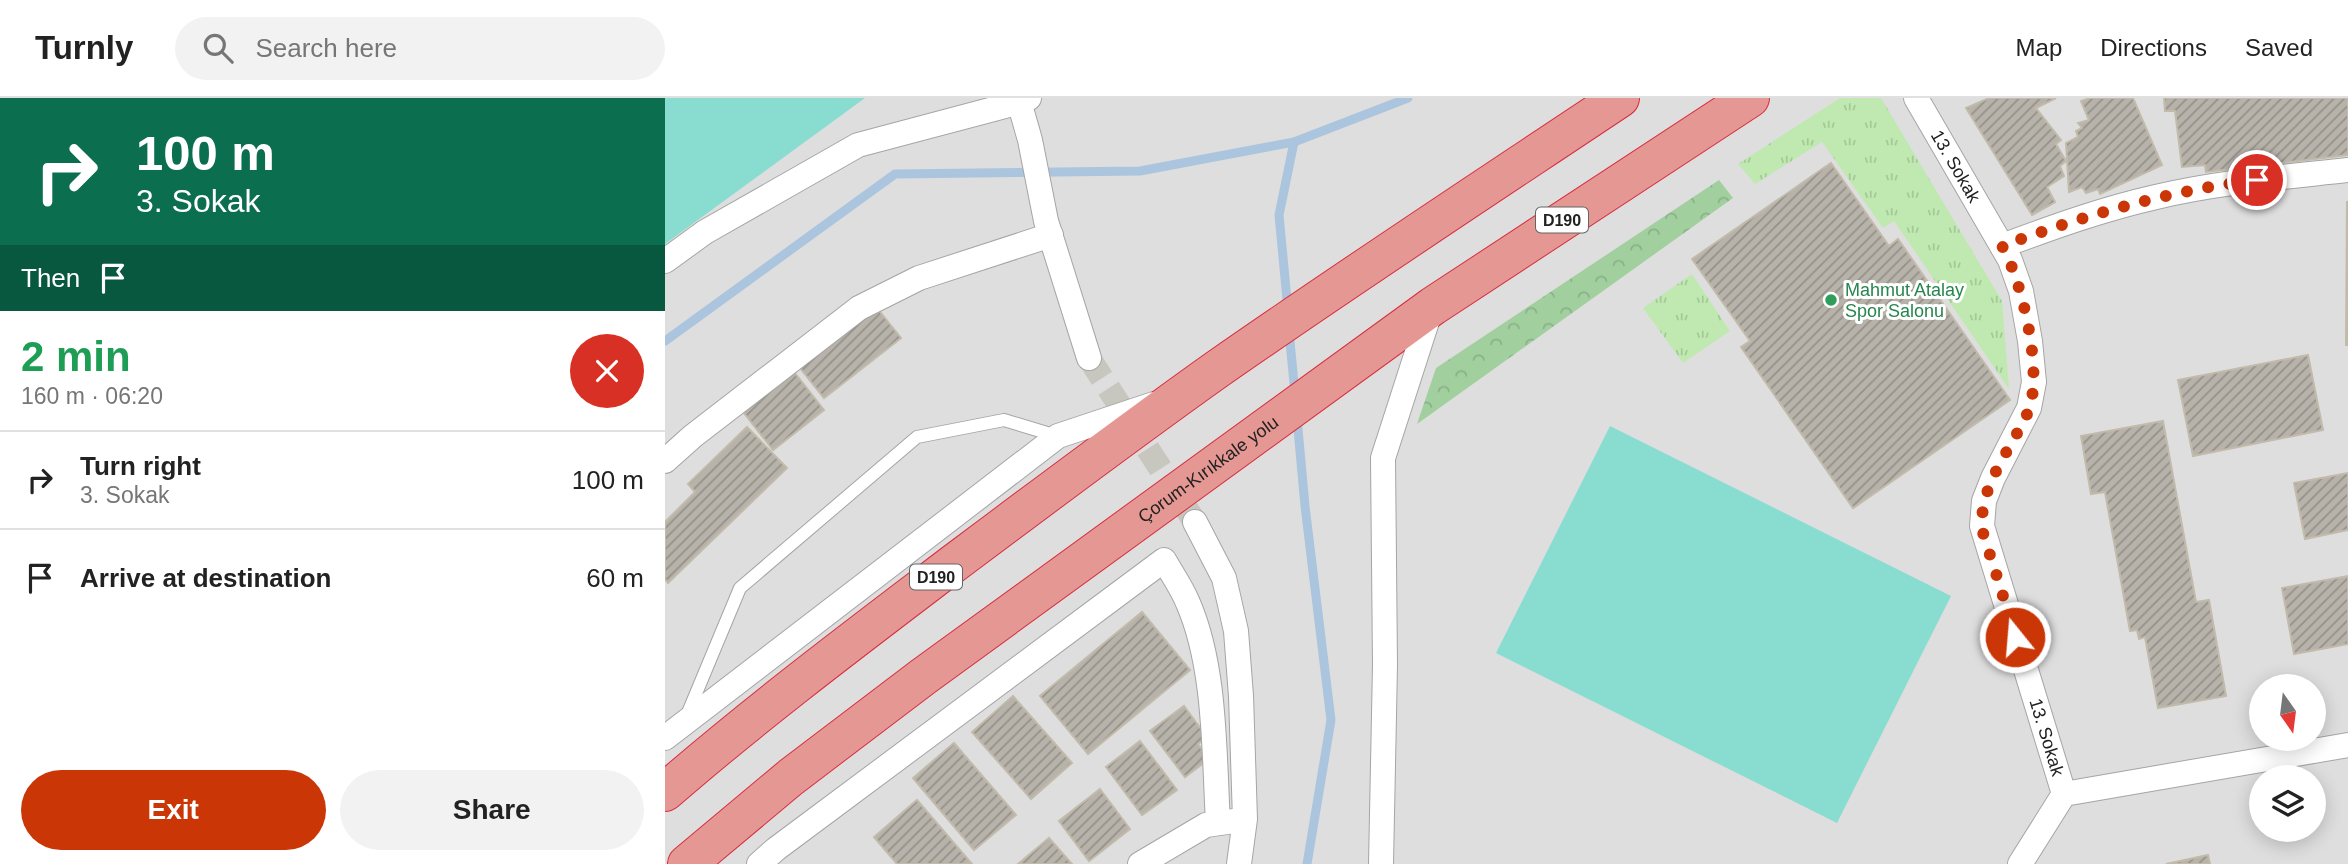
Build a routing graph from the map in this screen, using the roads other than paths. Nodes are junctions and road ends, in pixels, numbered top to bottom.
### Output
1 (1620, 98) edge
2 (1750, 98) edge
3 (1916, 98) edge
4 (1022, 99) edge
5 (2348, 170) edge
6 (1049, 228) junction
7 (2002, 246) junction
8 (665, 261) edge
9 (1433, 306) junction
10 (1089, 358) tunnel mouth
11 (1199, 382) junction
12 (1058, 436) junction
13 (665, 461) edge
14 (1195, 522) tunnel mouth
15 (674, 732) edge
16 (2348, 745) edge
17 (665, 792) edge
18 (2064, 794) junction
19 (1245, 819) junction
20 (1218, 823) junction
21 (687, 864) edge
22 (759, 864) edge
23 (1140, 864) edge
24 (1239, 864) edge
25 (1381, 864) edge
26 (2020, 864) edge

1 - 11 highway, D190
2 - 9 highway, Çorum-Kırıkkale yolu / D190
3 - 7 street, 13. Sokak
4 - 6 street
4 - 8 street
5 - 7 street
6 - 10 street
6 - 13 street
7 - 18 street, 13. Sokak
9 - 21 highway, Çorum-Kırıkkale yolu / D190
9 - 25 street
11 - 12 street
11 - 17 highway, D190
12 - 15 street
12 - 15 lane
14 - 19 street
16 - 18 street
18 - 26 street, 13. Sokak
19 - 20 street
19 - 24 street
20 - 22 street
20 - 23 street

